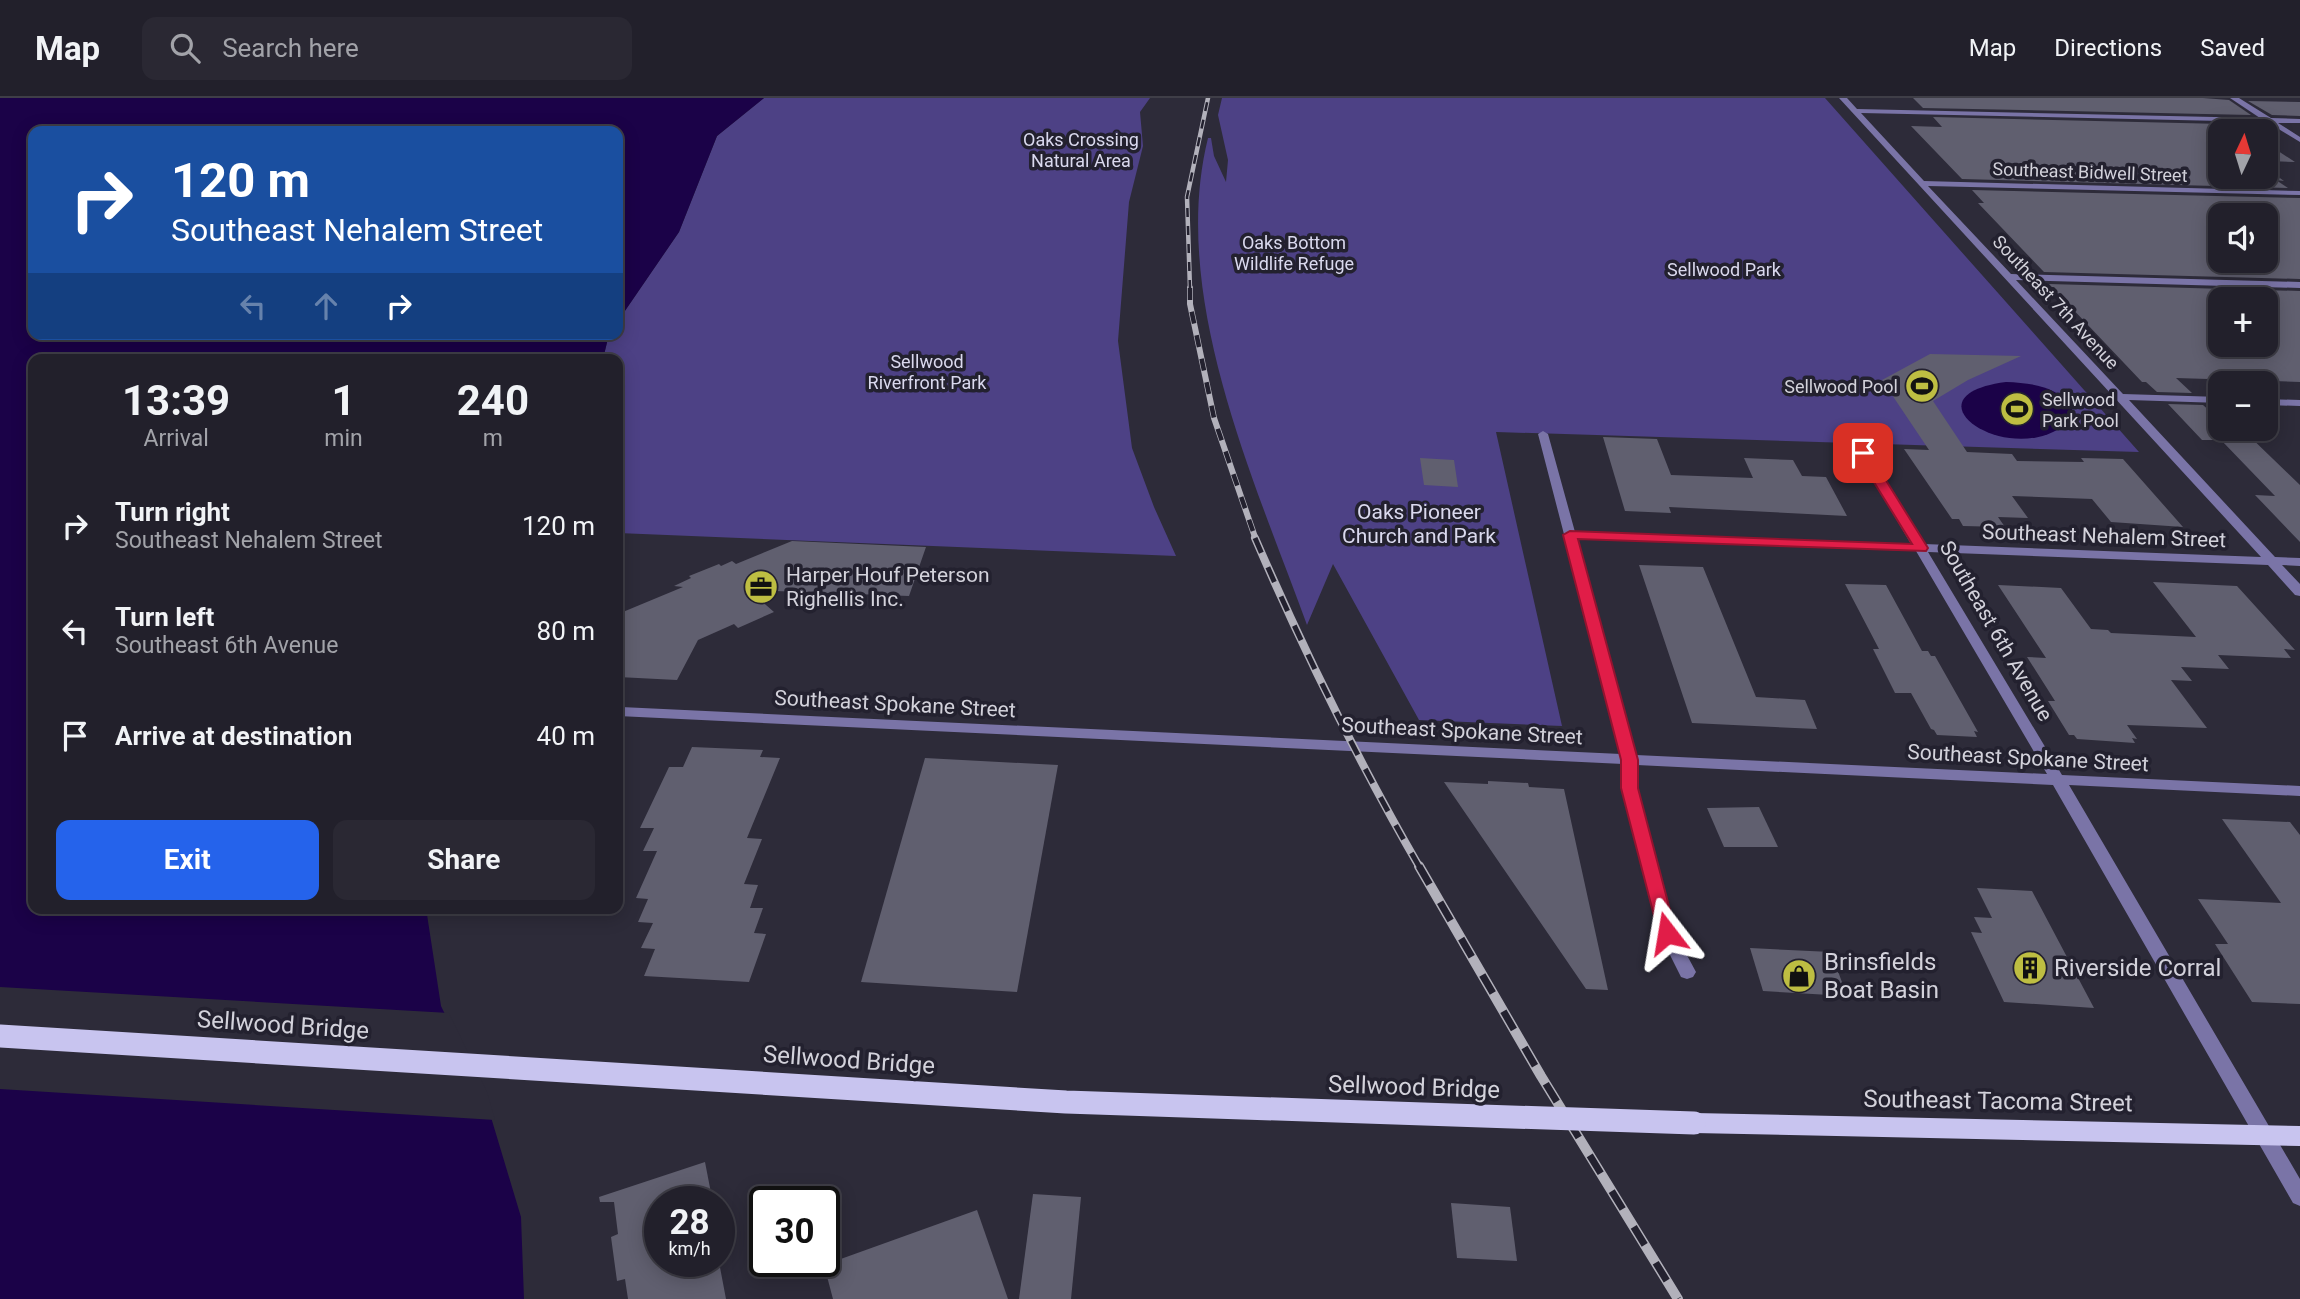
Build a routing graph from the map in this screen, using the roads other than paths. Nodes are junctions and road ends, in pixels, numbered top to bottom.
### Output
1 (1843, 98) edge
2 (2234, 98) edge
3 (1855, 111) junction
4 (2266, 119) edge
5 (2208, 120) edge
6 (2278, 121) edge
7 (2300, 121) edge
8 (2278, 127) edge
9 (2300, 140) edge
10 (1922, 183) junction
11 (2300, 193) edge
12 (2008, 277) junction
13 (2300, 285) edge
14 (2119, 397) junction
15 (2208, 400) edge
16 (2278, 402) edge
17 (2300, 403) edge
18 (1543, 434) dead end
19 (1863, 453) dead end
20 (1570, 535) junction
21 (1921, 548) junction
22 (2271, 561) junction
23 (2300, 562) edge
24 (2300, 592) edge
25 (623, 712) edge
26 (1630, 760) junction
27 (2058, 780) junction
28 (2300, 791) edge
29 (1687, 972) dead end
30 (0, 1036) edge
31 (1694, 1123) joint
32 (2263, 1135) junction
33 (2300, 1136) edge
34 (2300, 1197) edge

1 - 3 street, Southeast 7th Avenue
2 - 4 street
3 - 5 street
3 - 10 street, Southeast 7th Avenue
6 - 7 street
8 - 9 street
10 - 11 street, Southeast Bidwell Street
10 - 12 street, Southeast 7th Avenue
12 - 13 street
12 - 14 street, Southeast 7th Avenue
14 - 15 street
14 - 22 street, Southeast 7th Avenue
16 - 17 street
18 - 20 street
19 - 21 street, Southeast 6th Avenue
20 - 21 street, Southeast Nehalem Street
20 - 26 street
21 - 22 street, Southeast Nehalem Street
21 - 27 street, Southeast 6th Avenue
22 - 23 street, Southeast Nehalem Street
22 - 24 street, Southeast 7th Avenue
25 - 26 street, Southeast Spokane Street
26 - 27 street, Southeast Spokane Street
26 - 29 street
27 - 28 street, Southeast Spokane Street
27 - 32 street, Southeast 6th Avenue
30 - 31 main road, Sellwood Bridge, bridge
31 - 32 main road, Southeast Tacoma Street
32 - 33 main road, Southeast Tacoma Street
32 - 34 street, Southeast 6th Avenue

